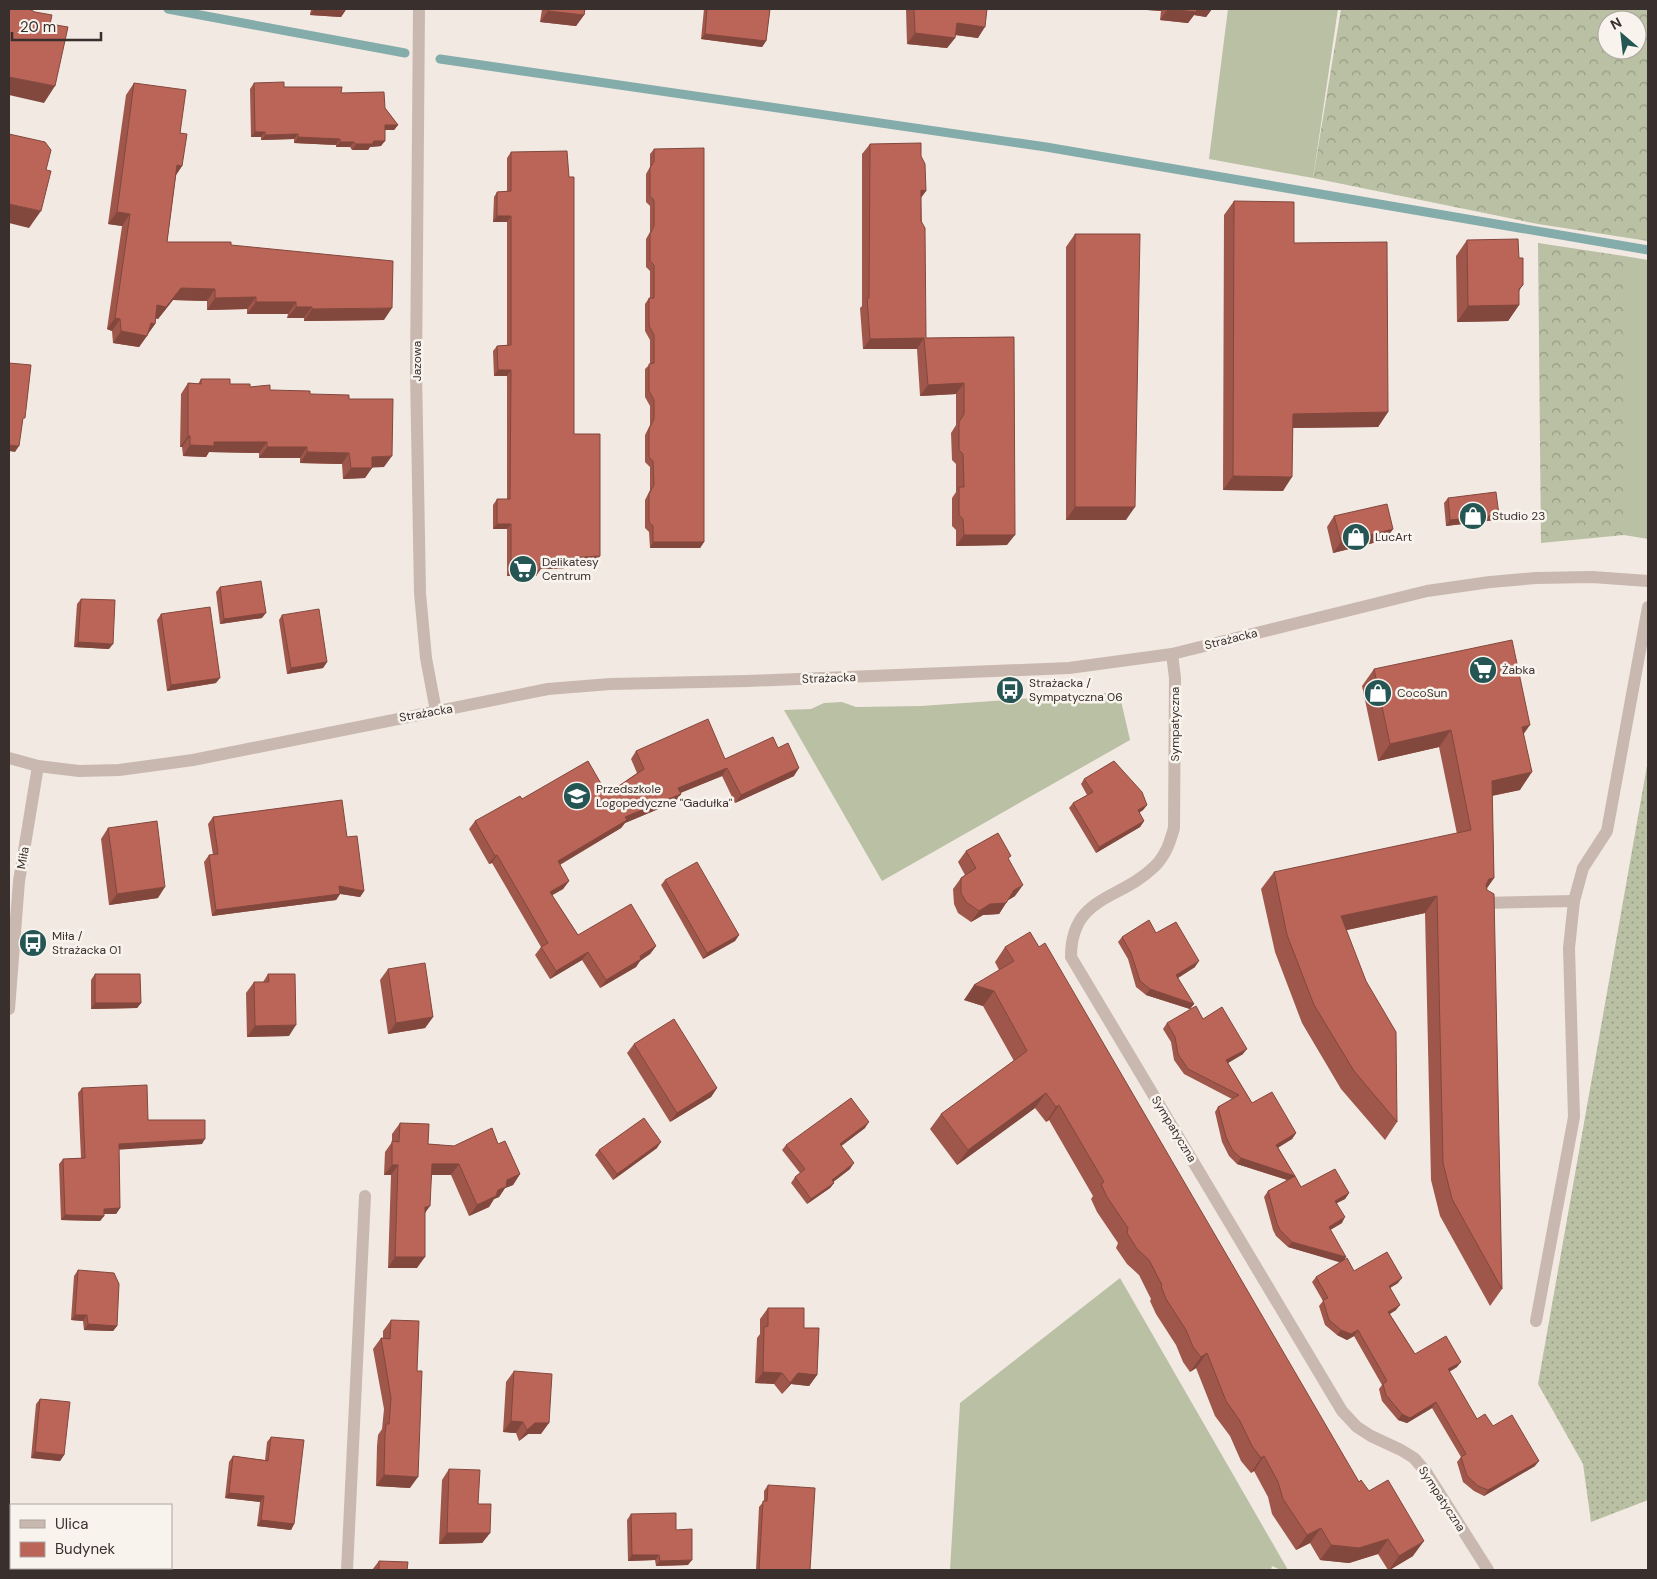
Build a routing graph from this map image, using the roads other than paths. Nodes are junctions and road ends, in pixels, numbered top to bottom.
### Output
1 (419, 9) edge
2 (1648, 581) edge
3 (1648, 607) edge
4 (1172, 654) junction
5 (436, 711) junction
6 (9, 758) edge
7 (38, 766) junction
8 (1574, 901) junction
9 (1482, 903) edge
10 (9, 1009) edge
11 (365, 1196) dead end
12 (1536, 1321) dead end
13 (347, 1570) edge
14 (1488, 1570) edge

1 - 5 street, Jazowa
2 - 4 street, Strażacka
3 - 8 street
4 - 5 street, Strażacka
4 - 14 street, Sympatyczna
5 - 7 street, Strażacka
6 - 7 street, Strażacka
7 - 10 street, Miła
8 - 9 street
8 - 12 street
11 - 13 street

